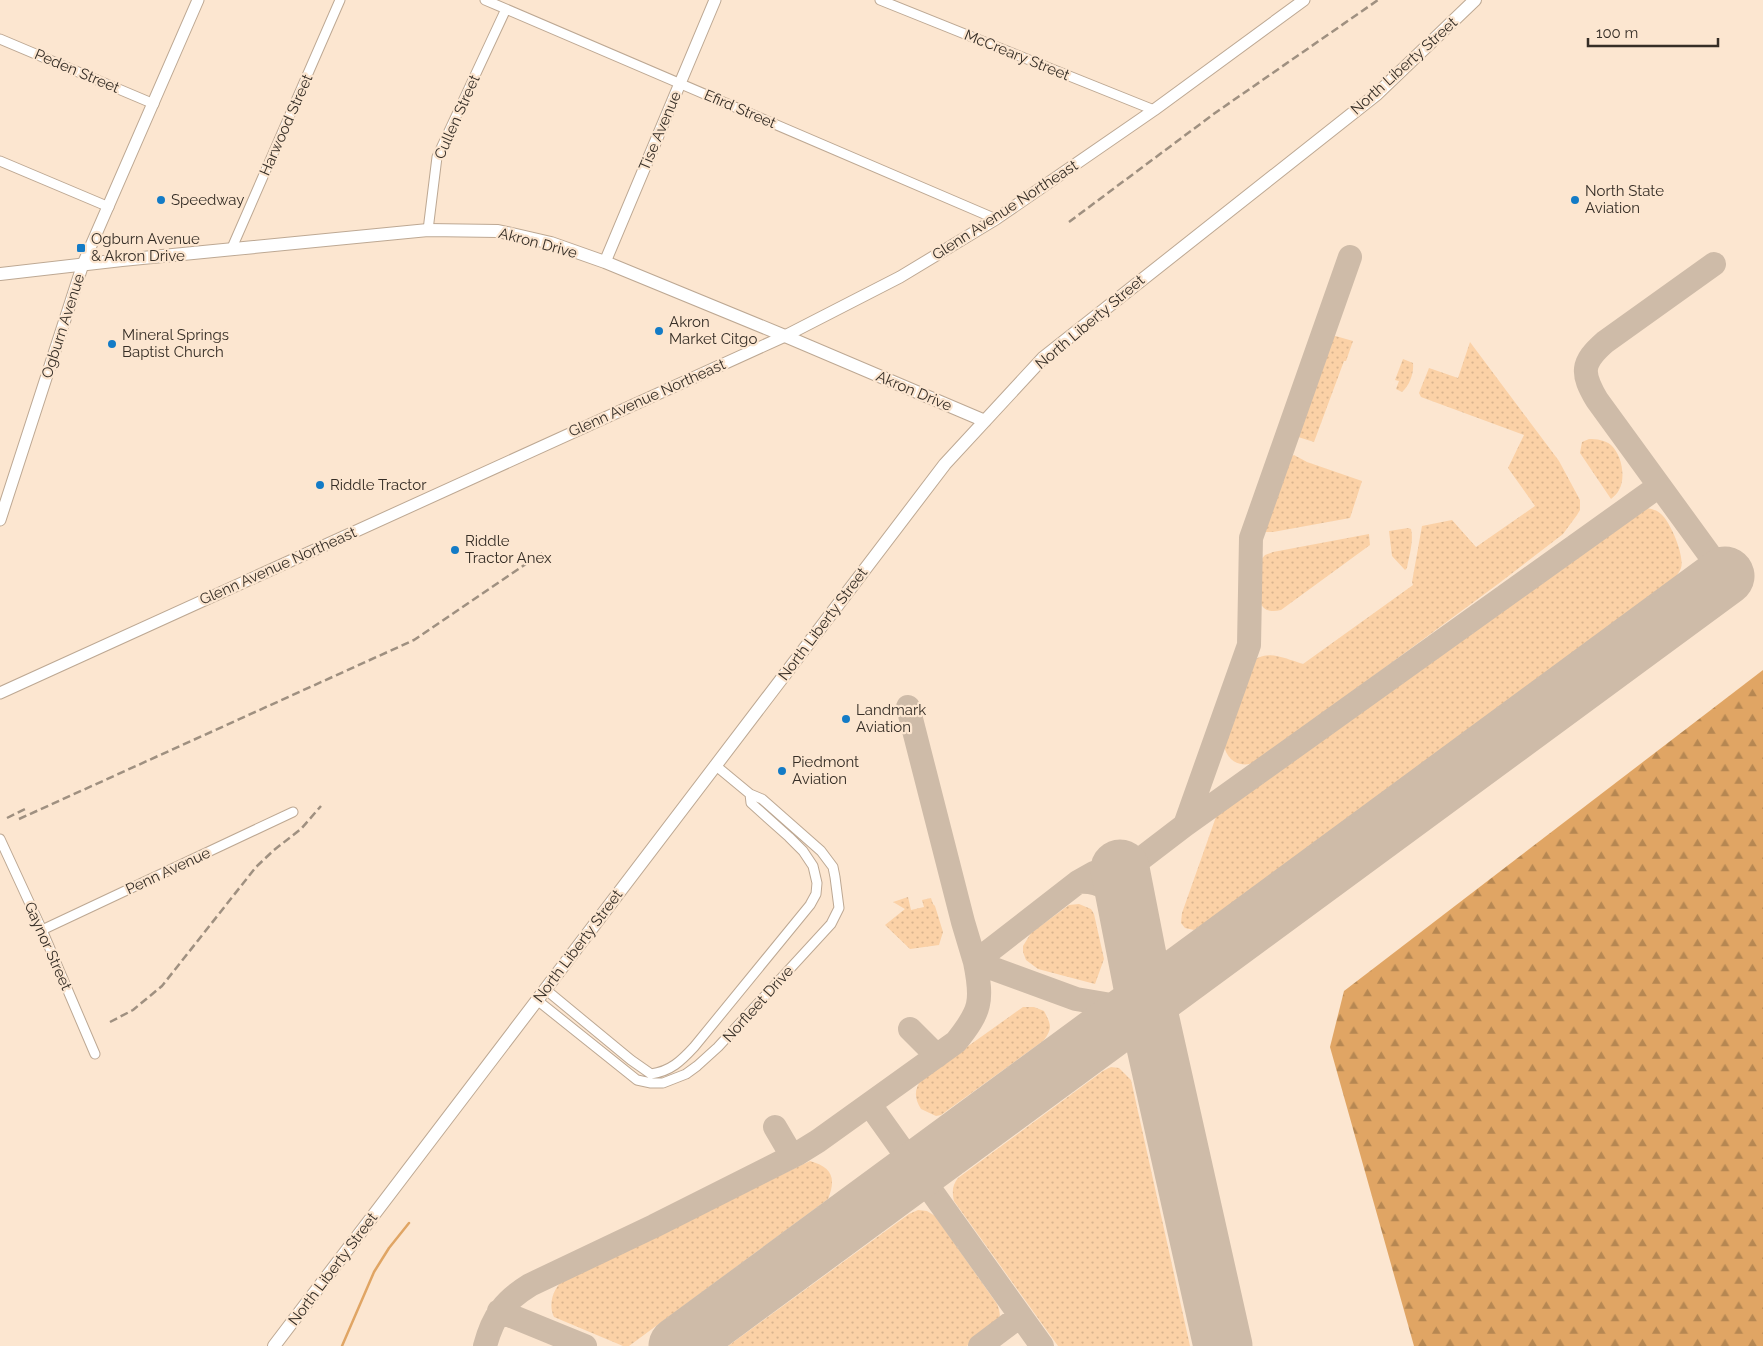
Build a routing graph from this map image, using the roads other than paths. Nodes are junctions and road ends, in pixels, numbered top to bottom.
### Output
1 (198, 0) edge
2 (340, 0) edge
3 (485, 0) edge
4 (714, 0) edge
5 (880, 0) edge
6 (1304, 0) edge
7 (1475, 0) edge
8 (506, 9) junction
9 (0, 39) edge
10 (680, 83) junction
11 (154, 104) junction
12 (1154, 110) junction
13 (0, 161) edge
14 (109, 206) junction
15 (996, 218) junction
16 (428, 230) junction
17 (231, 250) junction
18 (605, 262) junction
19 (83, 264) junction
20 (0, 274) edge
21 (785, 336) junction
22 (984, 421) junction
23 (0, 520) edge
24 (0, 693) edge
25 (715, 765) junction
26 (750, 794) junction
27 (293, 812) dead end
28 (0, 839) edge
29 (42, 930) junction
30 (545, 989) junction
31 (537, 1000) junction
32 (585, 1022) junction
33 (577, 1032) junction
34 (95, 1054) dead end
35 (640, 1067) junction
36 (633, 1077) junction
37 (274, 1346) edge

1 - 11 street, Ogburn Avenue
2 - 17 street, Harwood Street
3 - 8 street, Efird Street
4 - 10 street, Tise Avenue
5 - 12 street, McCreary Street
6 - 12 street, Glenn Avenue Northeast
7 - 22 main road, North Liberty Street
8 - 10 street, Efird Street
8 - 16 street, Cullen Street
9 - 11 street, Peden Street
10 - 15 street, Efird Street
10 - 18 street, Tise Avenue
11 - 14 street, Ogburn Avenue
12 - 15 street, Glenn Avenue Northeast
13 - 14 street
14 - 19 street, Ogburn Avenue
15 - 21 street, Glenn Avenue Northeast
16 - 17 main road, Akron Drive
16 - 18 main road, Akron Drive
17 - 19 main road, Akron Drive
18 - 21 main road, Akron Drive
19 - 20 main road, Akron Drive
19 - 23 street, Ogburn Avenue
21 - 22 main road, Akron Drive
21 - 24 street, Glenn Avenue Northeast
22 - 25 main road, North Liberty Street
25 - 26 street, Norfleet Drive
25 - 30 main road, North Liberty Street
26 - 35 street, Norfleet Drive
26 - 36 street, Norfleet Drive
27 - 29 street, Penn Avenue
28 - 29 street, Gaynor Street
29 - 34 street, Gaynor Street
30 - 31 main road, North Liberty Street
30 - 32 street, Norfleet Drive
31 - 33 street, Norfleet Drive
31 - 37 main road, North Liberty Street
32 - 33 street
32 - 35 street, Norfleet Drive
33 - 36 street, Norfleet Drive
35 - 36 street

